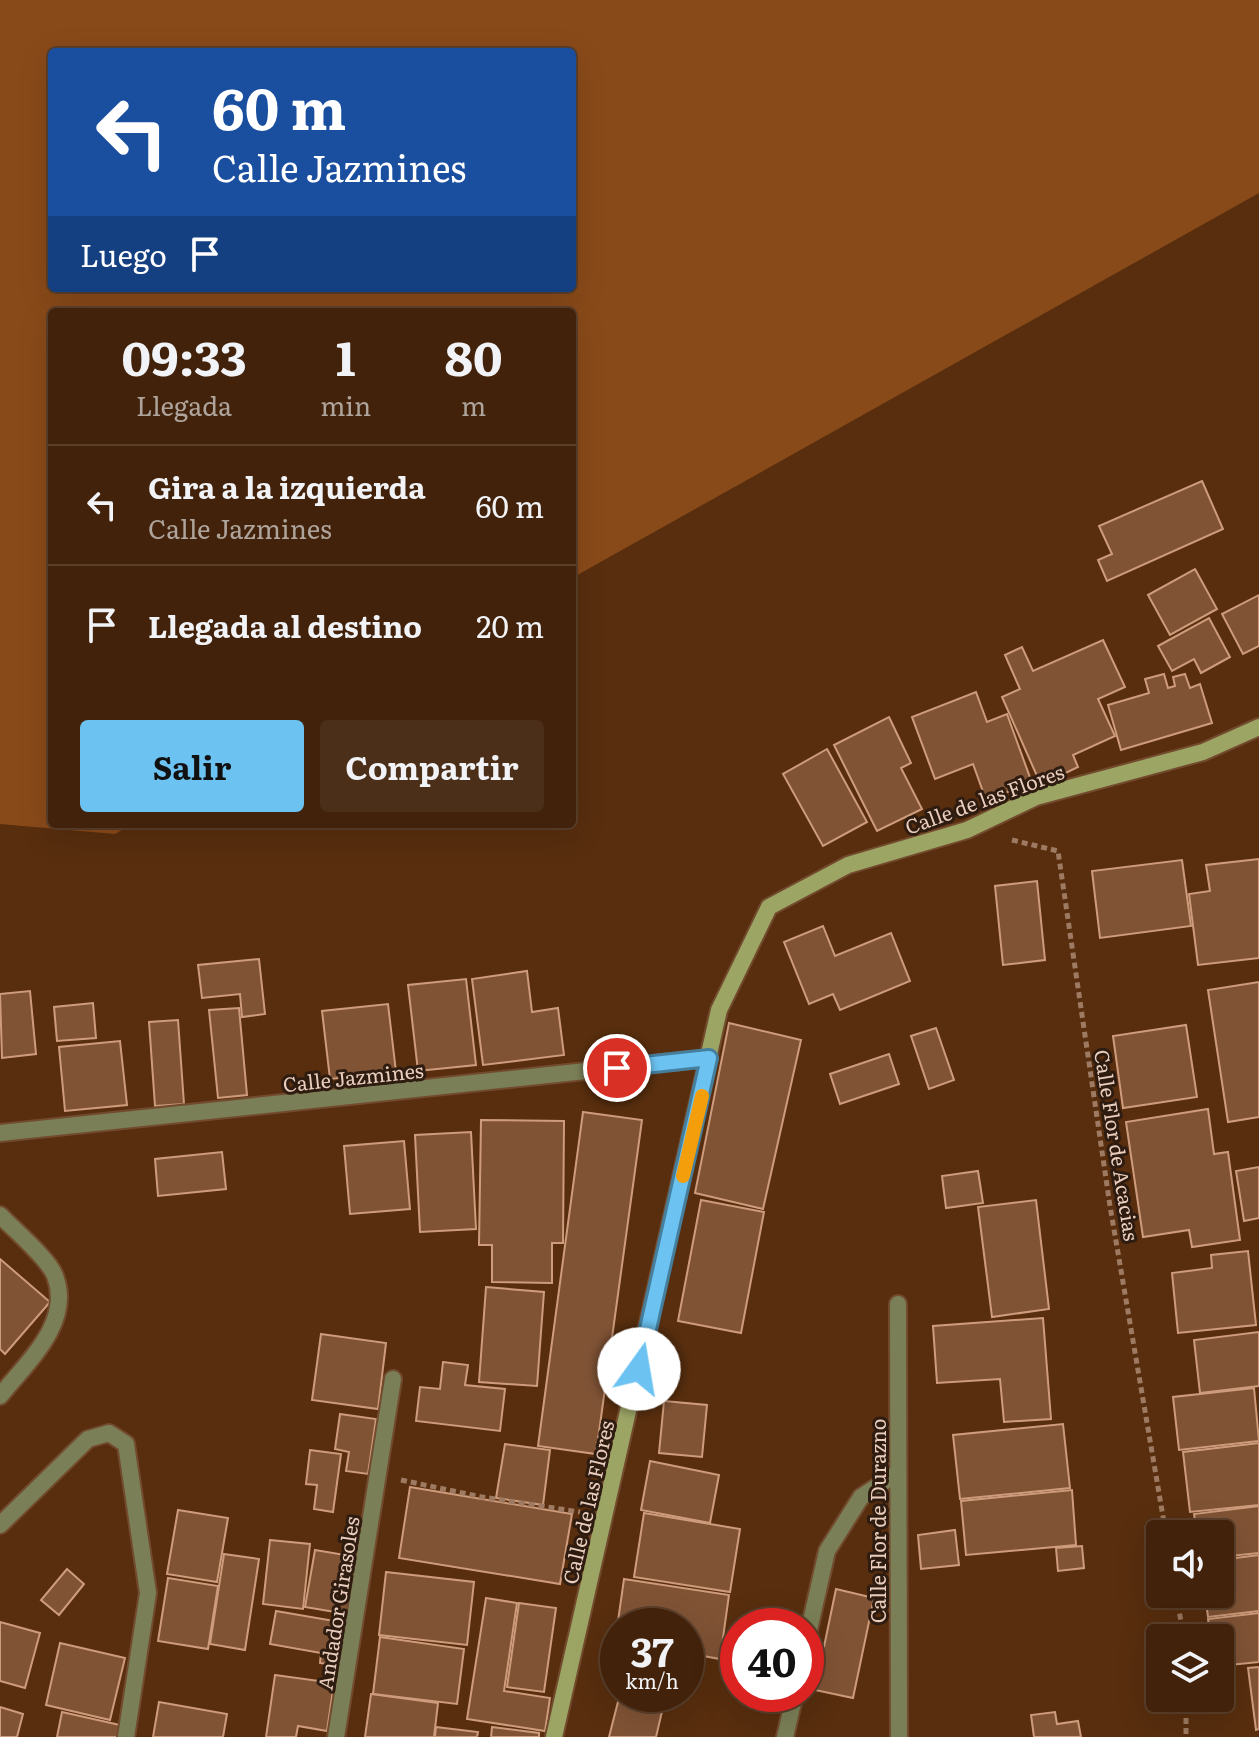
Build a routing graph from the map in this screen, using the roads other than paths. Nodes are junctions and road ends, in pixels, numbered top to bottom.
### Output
1 (1259, 727) edge
2 (709, 1058) junction
3 (0, 1133) edge
4 (0, 1215) edge
5 (898, 1304) dead end
6 (393, 1379) dead end
7 (0, 1396) edge
8 (896, 1474) junction
9 (0, 1525) edge
10 (814, 1608) edge
11 (791, 1712) edge
12 (126, 1737) edge
13 (336, 1737) edge
14 (554, 1737) edge
15 (785, 1737) edge
16 (899, 1737) edge

1 - 2 street, Calle de las Flores
2 - 3 street, Calle Jazmines
2 - 14 street, Calle de las Flores
4 - 7 street
5 - 8 street, Calle Flor de Durazno
6 - 13 street, Andador Girasoles
8 - 10 street
8 - 16 street, Calle Flor de Durazno
9 - 12 street
11 - 15 street

